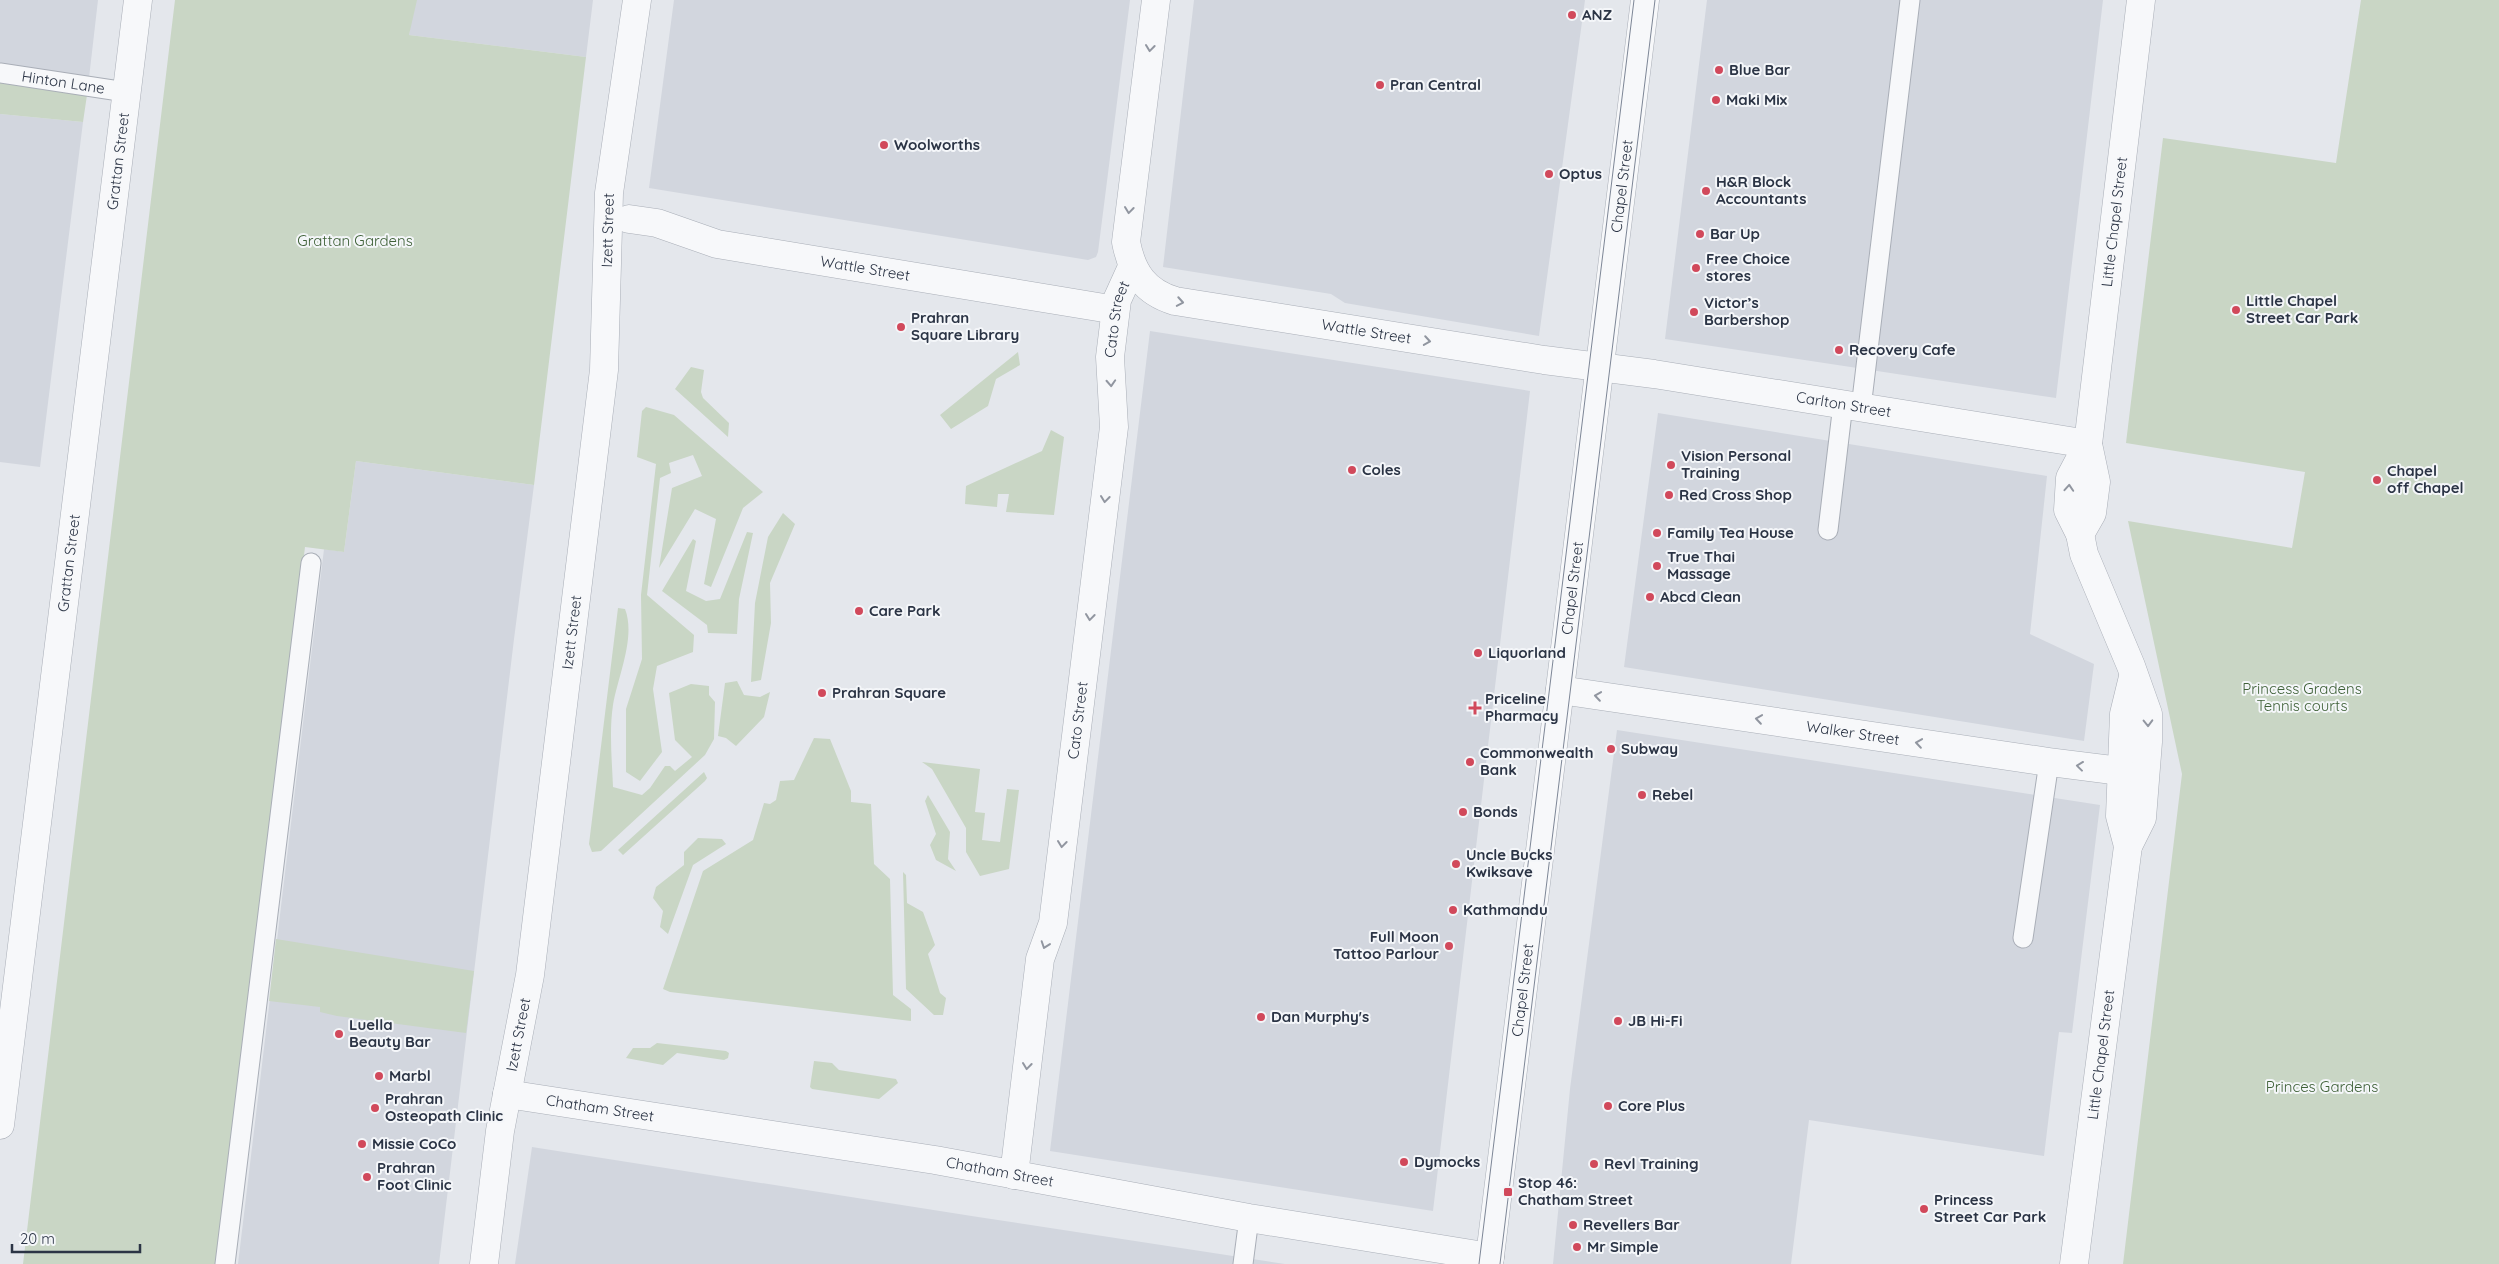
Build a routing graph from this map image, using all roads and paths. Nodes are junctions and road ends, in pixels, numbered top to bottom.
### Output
1 (138, 0) edge
2 (637, 0) edge
3 (1156, 0) edge
4 (1645, 0) edge
5 (1910, 0) edge
6 (2142, 0) edge
7 (0, 73) edge
8 (126, 92) junction
9 (629, 219) dead end
10 (1136, 273) junction
11 (1104, 308) dead end
12 (1600, 367) junction
13 (1852, 406) junction
14 (2088, 444) junction
15 (1828, 530) dead end
16 (311, 563) dead end
17 (1560, 690) junction
18 (2049, 762) junction
19 (2134, 773) junction
20 (2024, 938) dead end
21 (508, 1094) junction
22 (0, 1126) edge
23 (1014, 1175) junction
24 (1249, 1218) junction
25 (1489, 1261) edge
26 (226, 1264) edge
27 (484, 1264) edge
28 (1243, 1264) edge
29 (2074, 1264) edge

1 - 8 street, Grattan Street
2 - 21 street, Izett Street
3 -> 10 street, Cato Street
4 - 12 street, Chapel Street
5 - 13 lane
6 - 14 street, Little Chapel Street
7 - 8 lane, Hinton Lane
8 - 22 street, Grattan Street
9 - 11 street, Wattle Street
10 -> 12 street, Wattle Street
10 -> 23 street, Cato Street
12 - 13 street, Carlton Street
12 - 17 street, Chapel Street
13 - 14 street, Carlton Street
13 - 15 lane
14 - 19 street, Little Chapel Street
16 - 26 lane
18 -> 17 street, Walker Street
17 - 25 street, Chapel Street
19 -> 18 street, Walker Street
18 - 20 lane
19 - 29 street, Little Chapel Street
21 - 23 street, Chatham Street
21 - 27 street, Izett Street
23 - 24 street, Chatham Street
24 - 25 street, Chatham Street
24 - 28 lane

